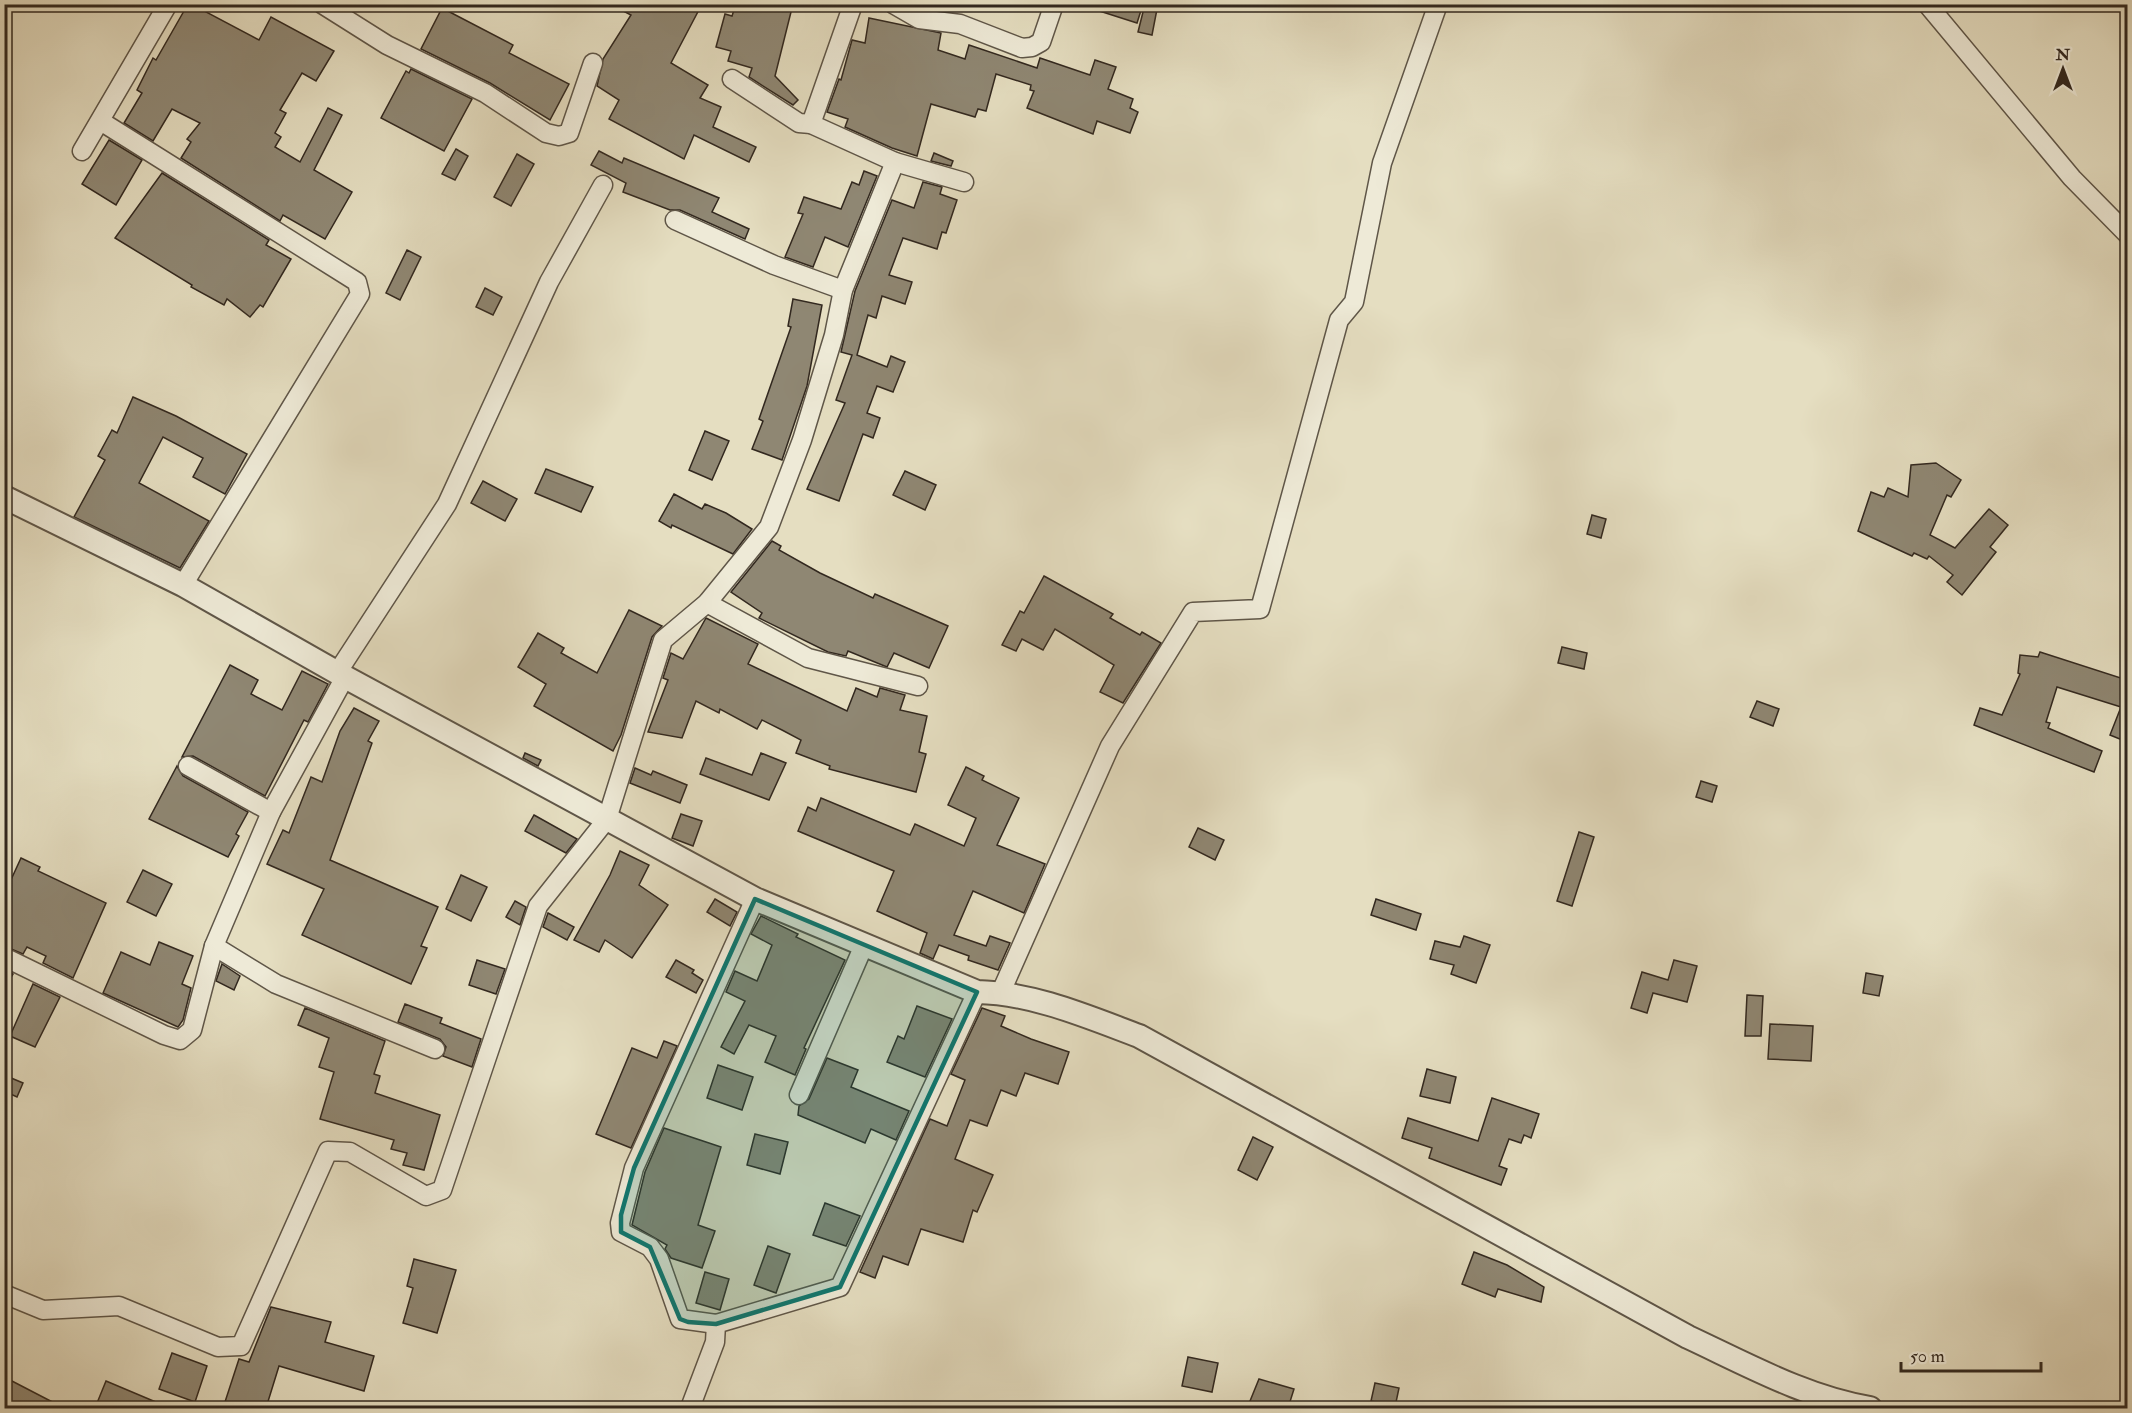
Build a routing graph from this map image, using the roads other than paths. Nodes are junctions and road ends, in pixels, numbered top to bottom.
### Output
1 (168, 4) edge
2 (322, 4) edge
3 (853, 4) edge
4 (893, 4) edge
5 (1054, 4) edge
6 (1438, 4) edge
7 (1927, 4) edge
8 (593, 63) dead end
9 (732, 79) dead end
10 (102, 122) junction
11 (811, 124) junction
12 (82, 152) dead end
13 (895, 162) junction
14 (964, 182) dead end
15 (603, 185) dead end
16 (675, 220) dead end
17 (2127, 235) edge
18 (843, 290) junction
19 (4, 497) edge
20 (183, 585) junction
21 (707, 603) junction
22 (341, 675) junction
23 (918, 686) dead end
24 (188, 766) dead end
25 (271, 812) junction
26 (607, 819) junction
27 (755, 899) junction
28 (864, 945) junction
29 (214, 946) junction
30 (4, 957) edge
31 (977, 992) junction
32 (1001, 993) junction
33 (435, 1049) dead end
34 (799, 1095) dead end
35 (4, 1294) edge
36 (716, 1324) junction
37 (690, 1408) edge
38 (1870, 1408) edge

1 - 10 street
2 - 8 street
3 - 11 street
4 - 5 street
6 - 32 street
7 - 17 street
9 - 11 street
10 - 12 street
10 - 20 street
11 - 13 street
13 - 14 street
13 - 18 street
15 - 22 street
16 - 18 street
18 - 21 street
19 - 20 street
20 - 22 street
21 - 23 street
21 - 26 street
22 - 25 street
22 - 26 street
24 - 25 street
25 - 29 street
26 - 27 street
26 - 35 street
27 - 28 street
27 - 36 street
28 - 31 street
28 - 34 street
29 - 30 street
29 - 33 street
31 - 32 street
31 - 36 street
32 - 38 street
36 - 37 street

